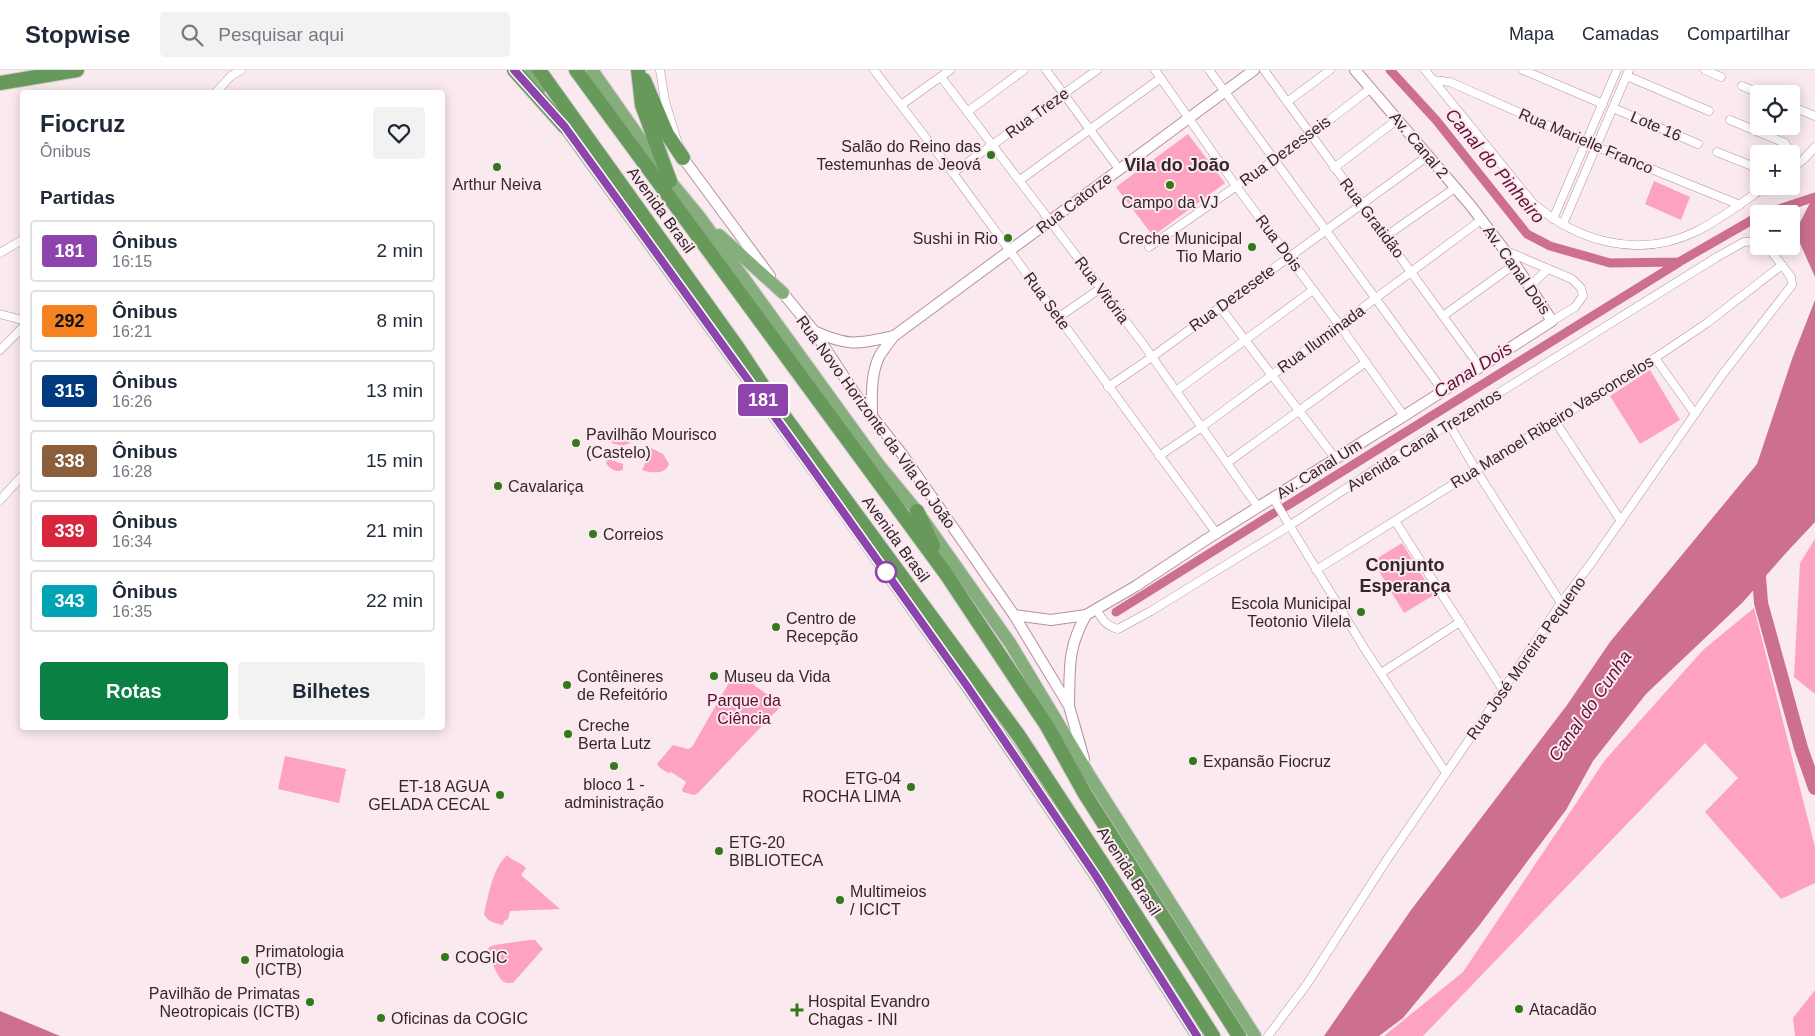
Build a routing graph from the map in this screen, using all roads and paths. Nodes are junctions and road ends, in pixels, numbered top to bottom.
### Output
1 (77, 70) edge
2 (241, 70) edge
3 (514, 70) edge
4 (525, 70) edge
5 (535, 70) edge
6 (539, 70) edge
7 (576, 70) edge
8 (592, 70) edge
9 (640, 70) edge
10 (660, 70) edge
11 (874, 70) edge
12 (950, 70) edge
13 (1024, 70) edge
14 (1046, 70) edge
15 (1097, 70) edge
16 (1155, 70) edge
17 (1209, 70) edge
18 (1254, 70) edge
19 (1264, 70) edge
20 (1330, 70) edge
21 (1355, 70) edge
22 (1425, 70) edge
23 (1523, 70) edge
24 (1616, 70) edge
25 (1705, 70) edge
26 (1628, 73) edge
27 (941, 77) junction
28 (1722, 77) dead end
29 (1161, 78) junction
30 (1433, 80) junction
31 (0, 83) edge
32 (1742, 86) dead end
33 (552, 88) junction
34 (1371, 88) junction
35 (1750, 89) edge
36 (218, 90) edge
37 (1224, 92) junction
38 (1063, 94) junction
39 (1287, 102) junction
40 (1603, 104) junction
41 (901, 105) junction
42 (1613, 108) junction
43 (1800, 110) edge
44 (1709, 111) dead end
45 (967, 112) junction
46 (1815, 116) edge
47 (1189, 117) junction
48 (1398, 120) junction
49 (1730, 120) dead end
50 (565, 127) junction
51 (1089, 128) junction
52 (1310, 134) junction
53 (1587, 142) junction
54 (1698, 144) dead end
55 (993, 145) junction
56 (1786, 145) edge
57 (1597, 147) junction
58 (1815, 147) edge
59 (1717, 152) dead end
60 (1428, 156) junction
61 (683, 158) junction
62 (1275, 159) junction
63 (1800, 162) edge
64 (1750, 165) edge
65 (1334, 168) junction
66 (1119, 169) junction
67 (953, 173) junction
68 (1020, 180) junction
69 (670, 181) junction
70 (1236, 186) junction
71 (1454, 188) junction
72 (1753, 195) edge
73 (1362, 204) junction
74 (1740, 204) junction
75 (699, 216) junction
76 (1553, 218) junction
77 (1481, 220) junction
78 (1050, 221) junction
79 (1563, 224) junction
80 (1326, 229) junction
81 (1386, 236) junction
82 (20, 241) edge
83 (1750, 242) edge
84 (1149, 247) dead end
85 (1010, 250) junction
86 (1504, 250) junction
87 (0, 253) edge
88 (1774, 255) edge
89 (1289, 257) junction
90 (1515, 264) junction
91 (1782, 265) junction
92 (1548, 270) junction
93 (1411, 272) junction
94 (1530, 286) junction
95 (1101, 288) junction
96 (1313, 290) junction
97 (783, 293) junction
98 (1376, 299) junction
99 (1220, 306) junction
100 (0, 314) edge
101 (1443, 316) junction
102 (1059, 317) junction
103 (20, 319) edge
104 (1552, 321) junction
105 (1340, 326) junction
106 (20, 330) edge
107 (814, 331) junction
108 (894, 336) junction
109 (1246, 341) junction
110 (0, 350) edge
111 (1152, 357) junction
112 (1655, 358) junction
113 (1366, 362) junction
114 (1480, 367) junction
115 (1271, 375) junction
116 (1108, 387) junction
117 (1176, 391) junction
118 (1443, 391) junction
119 (1299, 411) junction
120 (1695, 414) junction
121 (1404, 416) junction
122 (872, 418) junction
123 (1555, 421) junction
124 (1449, 424) junction
125 (1202, 427) junction
126 (1159, 456) junction
127 (1335, 458) junction
128 (1227, 463) junction
129 (1476, 470) junction
130 (20, 478) edge
131 (1272, 498) junction
132 (0, 500) edge
133 (1258, 507) junction
134 (917, 511) junction
135 (1395, 521) junction
136 (1621, 521) junction
137 (1289, 526) junction
138 (1217, 534) junction
139 (1316, 570) junction
140 (946, 574) junction
141 (1561, 603) junction
142 (1096, 609) junction
143 (1014, 615) junction
144 (1086, 615) junction
145 (1460, 622) junction
146 (1381, 673) junction
147 (1503, 690) junction
148 (1069, 706) junction
149 (1446, 773) junction
150 (1091, 778) junction
151 (1197, 1036) edge
152 (1213, 1036) edge
153 (1239, 1036) edge
154 (1255, 1036) edge
155 (1268, 1036) edge

1 - 31 highway
2 - 36 street
3 - 50 highway
4 - 50 highway, Avenida Brasil
5 - 33 highway
6 - 33 highway, Avenida Brasil
7 - 140 highway, Avenida Brasil
8 - 69 highway, Avenida Brasil
9 - 61 highway
9 - 69 highway
10 - 61 street, Rua Novo Horizonte da Vila do João
11 - 41 street, Rua Sete
12 - 27 street
13 - 45 street
14 - 38 street
15 - 38 street, Rua Treze
16 - 29 street, Rua Dois
17 - 37 street
18 - 37 street, Rua Catorze
19 - 39 street, Rua Gratidão
20 - 39 street
21 - 34 street, Av. Canal 2
22 - 30 street
23 - 40 street
24 - 40 street
25 - 28 street
26 - 42 street
26 - 44 street
27 - 41 street
27 - 45 street, Rua Vitória
29 - 47 street, Rua Dois
29 - 51 street
30 - 53 street, Rua Marielle Franco
30 - 76 street
32 - 35 street
33 - 152 highway, Avenida Brasil
34 - 48 street, Av. Canal 2
34 - 52 street, Rua Dezesseis
37 - 47 street, Rua Catorze
37 - 62 street
38 - 51 street
38 - 55 street, Rua Treze
39 - 52 street, Rua Gratidão
40 - 53 street
41 - 67 street, Rua Sete
42 - 54 street, Lote 16
42 - 57 street
43 - 46 street
45 - 55 street, Rua Vitória
47 - 66 street, Rua Catorze
47 - 70 street, Rua Dois
48 - 60 street, Av. Canal 2
48 - 65 street
49 - 56 street
50 - 151 highway, Avenida Brasil
51 - 66 street
51 - 68 street
52 - 62 street, Rua Dezesseis
52 - 65 street, Rua Gratidão
53 - 57 street, Rua Marielle Franco
53 - 76 street
55 - 67 street, Rua Treze
55 - 68 street, Rua Vitória
57 - 74 street, Rua Marielle Franco
57 - 79 street
58 - 63 street
59 - 64 street
60 - 71 street, Av. Canal 2
60 - 73 street, Rua Dezesete
61 - 97 street, Rua Novo Horizonte da Vila do João
62 - 70 street, Rua Dezesseis
62 - 80 street
65 - 73 street, Rua Gratidão
66 - 78 street, Rua Catorze
67 - 85 street, Rua Sete
68 - 78 street, Rua Vitória
69 - 75 highway, Avenida Brasil
70 - 84 street, Rua Dezesseis
70 - 89 street, Rua Dois
71 - 77 street, Av. Canal 2
71 - 81 street
72 - 74 street
73 - 80 street, Rua Dezesete
73 - 81 street, Rua Gratidão
74 - 79 street
75 - 97 highway
75 - 134 highway, Avenida Brasil
76 - 79 street
77 - 86 street, Av. Canal Dois
77 - 93 street, Rua Iluminada
78 - 85 street, Rua Catorze
78 - 95 street, Rua Vitória
80 - 89 street, Rua Dezesete
80 - 98 street
81 - 93 street, Rua Gratidão
82 - 87 street
83 - 124 street, Avenida Canal Trezentos
85 - 102 street, Rua Sete
85 - 108 street, Rua Catorze
86 - 90 street, Av. Canal Dois
86 - 92 street
88 - 91 street
89 - 96 street, Rua Dois
89 - 99 street, Rua Dezesete
90 - 94 street, Av. Canal Dois
90 - 101 street
91 - 112 street, Rua Manoel Ribeiro Vasconcelos
91 - 120 street, Rua José Moreira Pequeno
92 - 94 street
92 - 104 street
93 - 98 street, Rua Iluminada
93 - 101 street, Rua Gratidão
94 - 104 street, Av. Canal Dois
95 - 102 street
95 - 111 street, Rua Vitória
96 - 105 street, Rua Dois
96 - 109 street
97 - 107 street, Rua Novo Horizonte da Vila do João
98 - 105 street, Rua Iluminada
98 - 118 street
99 - 109 street
99 - 111 street, Rua Dezesete
100 - 103 street
101 - 114 street, Rua Gratidão
102 - 116 street, Rua Sete
104 - 114 street, Av. Canal Um
105 - 113 street, Rua Dois
105 - 115 street, Rua Iluminada
106 - 110 street
107 - 108 street, Rua Catorze
107 - 122 street, Rua Novo Horizonte da Vila do João
108 - 122 street, Rua Catorze
109 - 115 street
109 - 117 street
111 - 116 street, Rua Dezesete
111 - 117 street, Rua Vitória
112 - 120 street
112 - 123 street, Rua Manoel Ribeiro Vasconcelos
113 - 119 street
113 - 121 street, Rua Dois
114 - 118 street, Av. Canal Um
115 - 119 street
115 - 125 street, Rua Iluminada
116 - 126 street, Rua Sete
117 - 125 street, Rua Vitória
118 - 121 street, Av. Canal Um
119 - 127 street
119 - 128 street
120 - 136 street, Rua José Moreira Pequeno
121 - 127 street, Av. Canal Um
122 - 143 street, Rua Novo Horizonte da Vila do João
123 - 129 street, Rua Manoel Ribeiro Vasconcelos
123 - 136 street
124 - 129 street
124 - 137 street, Avenida Canal Trezentos
125 - 126 street, Rua Iluminada
125 - 128 street, Rua Vitória
126 - 138 street, Rua Sete
127 - 131 street, Av. Canal Um
128 - 133 street, Rua Vitória
129 - 135 street, Rua Manoel Ribeiro Vasconcelos
129 - 141 street
130 - 132 street
131 - 133 street, Av. Canal Um
131 - 137 street
133 - 138 street, Av. Canal Um
134 - 140 highway
134 - 150 highway, Avenida Brasil
135 - 139 street, Rua Manoel Ribeiro Vasconcelos
135 - 145 street
136 - 141 street, Rua José Moreira Pequeno
137 - 139 street
137 - 142 street, Avenida Canal Trezentos
138 - 142 street, Av. Canal Um
139 - 146 street
140 - 153 highway, Avenida Brasil
141 - 147 street, Rua José Moreira Pequeno
142 - 144 street, Av. Canal Um
143 - 144 street
143 - 148 street, Rua Novo Horizonte da Vila do João
144 - 148 street
145 - 146 street
145 - 147 street
146 - 149 street
147 - 149 street, Rua José Moreira Pequeno
148 - 150 street, Rua Novo Horizonte da Vila do João
149 - 155 street, Rua José Moreira Pequeno
150 - 154 highway, Avenida Brasil

